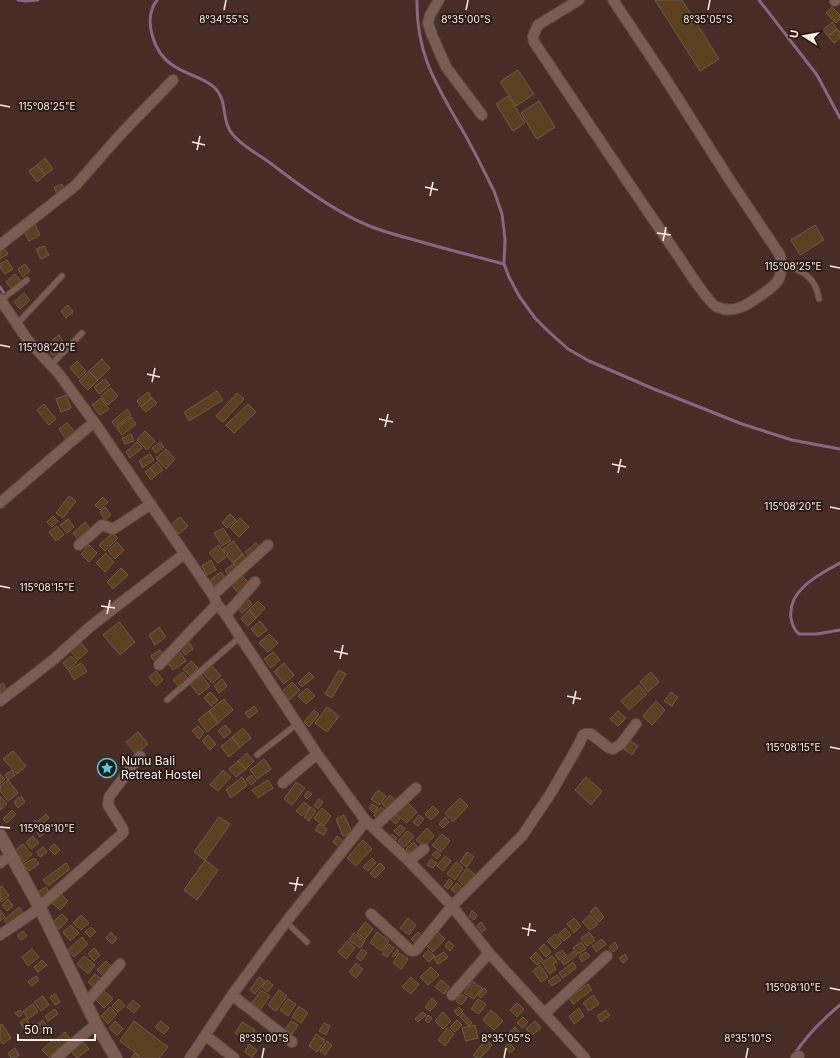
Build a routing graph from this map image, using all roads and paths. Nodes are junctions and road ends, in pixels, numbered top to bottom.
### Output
1 (439, 0) edge
2 (579, 0) edge
3 (613, 0) edge
4 (174, 80) dead end
5 (482, 115) dead end
6 (0, 244) edge
7 (782, 266) junction
8 (62, 276) dead end
9 (27, 280) dead end
10 (819, 299) dead end
11 (0, 300) edge
12 (17, 324) junction
13 (82, 333) dead end
14 (50, 366) junction
15 (94, 422) junction
16 (0, 503) edge
17 (151, 504) junction
18 (79, 545) dead end
19 (268, 545) dead end
20 (184, 554) junction
21 (255, 582) dead end
22 (213, 595) junction
23 (217, 604) junction
24 (226, 615) junction
25 (240, 637) junction
26 (159, 665) dead end
27 (167, 700) dead end
28 (0, 701) edge
29 (297, 724) junction
30 (636, 724) dead end
31 (317, 754) junction
32 (256, 755) dead end
33 (140, 756) dead end
34 (283, 783) dead end
35 (416, 788) dead end
36 (370, 825) junction
37 (0, 836) edge
38 (424, 849) dead end
39 (11, 855) junction
40 (409, 861) junction
41 (0, 863) edge
42 (452, 906) junction
43 (40, 908) junction
44 (372, 914) dead end
45 (286, 922) junction
46 (0, 935) edge
47 (307, 942) dead end
48 (489, 953) junction
49 (607, 956) dead end
50 (120, 964) dead end
51 (232, 995) junction
52 (452, 995) dead end
53 (86, 1003) junction
54 (545, 1013) junction
55 (96, 1024) junction
56 (205, 1035) junction
57 (292, 1042) dead end
58 (56, 1058) edge
59 (116, 1058) edge
60 (190, 1058) edge
61 (234, 1058) edge
62 (585, 1058) edge

1 - 5 street
2 - 7 street
3 - 7 street
4 - 6 street
7 - 10 lane
8 - 12 lane
9 - 11 lane
11 - 12 street
12 - 14 street
13 - 14 lane
14 - 15 street
15 - 16 street
15 - 17 street
17 - 18 street
17 - 20 street
19 - 22 street
20 - 22 street
20 - 28 street
21 - 24 street
22 - 23 street
23 - 24 street
23 - 26 street
24 - 25 street
25 - 27 lane
25 - 29 street
29 - 31 street
29 - 32 lane
30 - 42 street
31 - 34 street
31 - 36 street
33 - 43 street
35 - 36 street
36 - 40 street
36 - 45 street
37 - 39 street
38 - 40 street
39 - 41 street
39 - 43 street
40 - 42 street
42 - 44 street
42 - 48 street
43 - 46 street
43 - 53 street
45 - 47 lane
45 - 51 street
48 - 52 street
48 - 54 street
49 - 54 street
50 - 53 street
51 - 56 street
51 - 57 street
53 - 55 street
54 - 62 street
55 - 58 street
55 - 59 street
56 - 60 street
56 - 61 street

